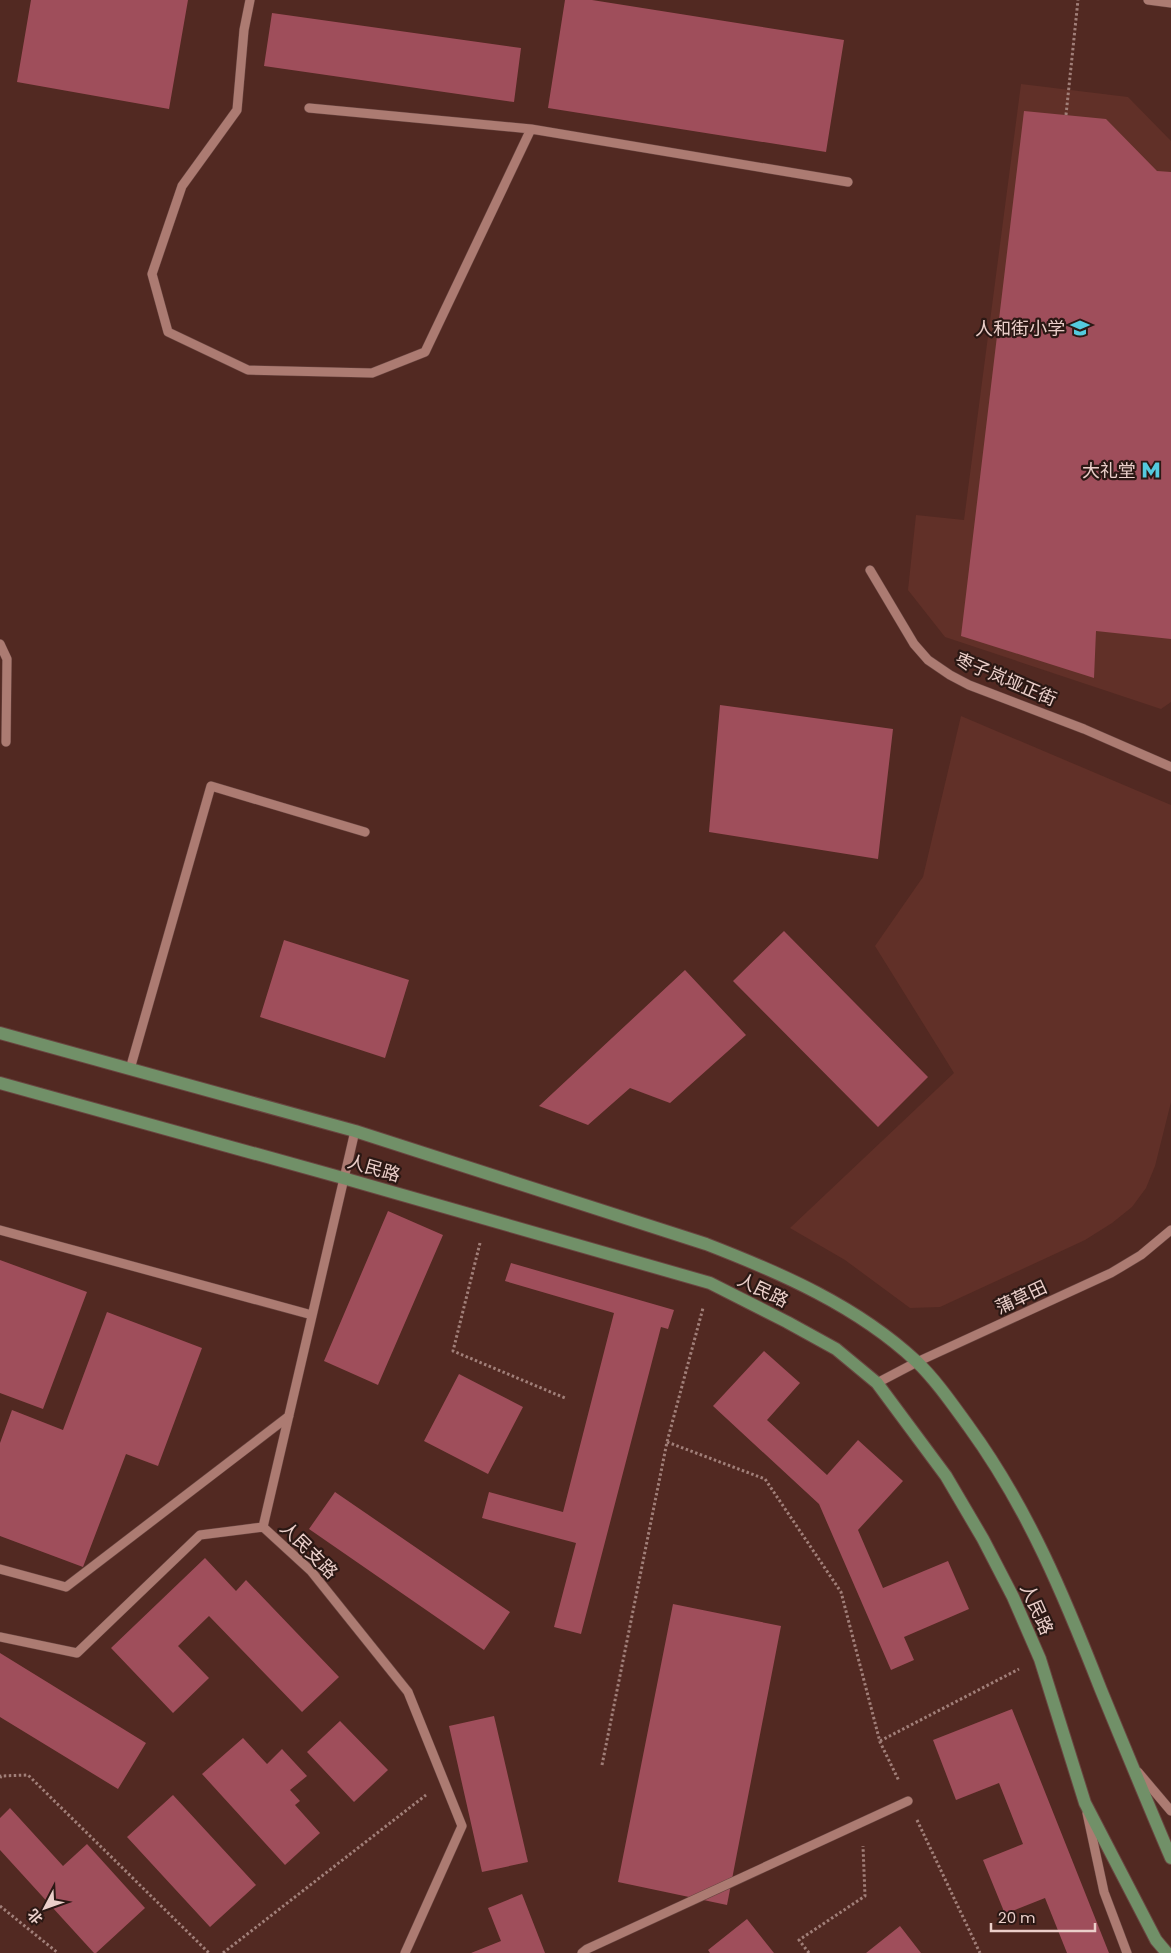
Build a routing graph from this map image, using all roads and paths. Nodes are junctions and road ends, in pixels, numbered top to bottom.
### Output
1 (250, 0) edge
2 (1078, 0) edge
3 (1148, 0) edge
4 (1171, 3) edge
5 (309, 108) dead end
6 (1066, 115) dead end
7 (531, 129) junction
8 (848, 182) dead end
9 (870, 570) dead end
10 (0, 644) edge
11 (6, 742) dead end
12 (1171, 768) edge
13 (365, 832) dead end
14 (0, 1033) edge
15 (130, 1068) junction
16 (0, 1082) edge
17 (355, 1131) junction
18 (343, 1178) junction
19 (486, 1218) junction
20 (0, 1230) edge
21 (1171, 1230) edge
22 (710, 1283) junction
23 (312, 1314) junction
24 (917, 1362) junction
25 (877, 1383) junction
26 (565, 1398) dead end
27 (289, 1416) junction
28 (667, 1442) junction
29 (263, 1527) junction
30 (0, 1569) edge
31 (0, 1637) edge
32 (1040, 1659) junction
33 (880, 1742) junction
34 (602, 1765) dead end
35 (1132, 1765) junction
36 (0, 1778) edge
37 (444, 1781) junction
38 (908, 1801) junction
39 (1084, 1803) junction
40 (1171, 1811) edge
41 (862, 1823) junction
42 (1171, 1858) edge
43 (0, 1906) edge
44 (58, 1953) edge
45 (209, 1953) edge
46 (223, 1953) edge
47 (406, 1953) edge
48 (582, 1953) edge
49 (809, 1953) edge
50 (980, 1953) edge
51 (1128, 1953) edge
52 (1167, 1953) edge

1 - 7 street
2 - 6 path
3 - 4 street
5 - 7 street
7 - 8 street
9 - 12 street, 枣子岚垭正街
10 - 11 street
13 - 15 street
14 - 15 main road, 人民路
15 - 17 main road, 人民路
16 - 18 main road, 人民路
17 - 18 street, 人民支路
17 - 24 main road, 人民路
18 - 19 main road, 人民路
18 - 23 street, 人民支路
19 - 22 main road, 人民路
19 - 26 path
20 - 23 street
21 - 24 street, 蒲草田
22 - 25 main road, 人民路
22 - 28 path
23 - 27 street, 人民支路
24 - 25 street, 蒲草田
24 - 35 main road, 人民路
25 - 32 main road, 人民路
27 - 29 street, 人民支路
27 - 30 street
28 - 33 path
28 - 34 path
29 - 31 street
29 - 37 street, 人民支路
32 - 33 path
32 - 39 main road, 人民路
33 - 38 path
35 - 40 street
35 - 42 main road, 人民路
36 - 45 path
37 - 46 path
37 - 47 street, 人民支路
38 - 41 street
38 - 50 path
39 - 51 street
39 - 52 main road, 人民路
41 - 48 street
41 - 49 path
43 - 44 path

